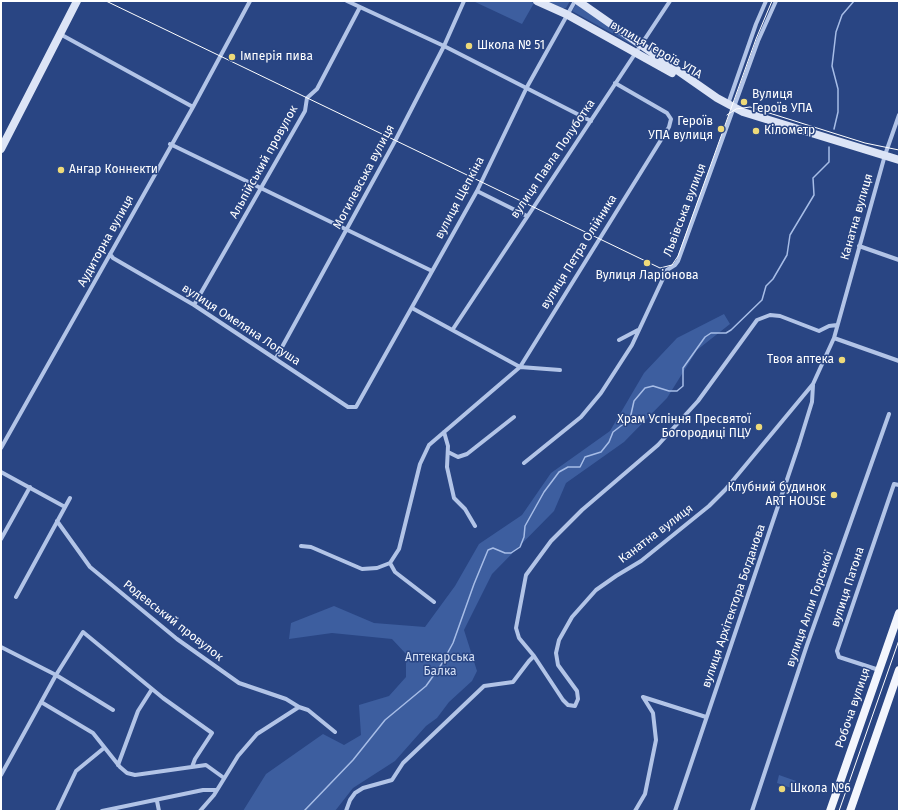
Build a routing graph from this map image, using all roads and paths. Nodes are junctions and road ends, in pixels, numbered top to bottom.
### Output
1 (78, 1) edge
2 (250, 1) edge
3 (347, 1) edge
4 (464, 1) edge
5 (537, 1) edge
6 (575, 1) edge
7 (578, 1) edge
8 (670, 1) edge
9 (766, 1) edge
10 (776, 1) edge
11 (360, 7) junction
12 (566, 14) junction
13 (60, 34) junction
14 (444, 46) junction
15 (638, 48) junction
16 (616, 83) junction
17 (527, 88) junction
18 (193, 107) junction
19 (732, 108) junction
20 (899, 114) edge
21 (590, 121) junction
22 (170, 144) junction
23 (1, 149) edge
24 (884, 155) junction
25 (899, 160) edge
26 (261, 189) junction
27 (477, 191) junction
28 (527, 216) junction
29 (347, 229) junction
30 (859, 246) junction
31 (110, 254) junction
32 (899, 260) edge
33 (432, 271) junction
34 (194, 306) junction
35 (412, 308) junction
36 (837, 325) junction
37 (453, 330) junction
38 (639, 330) junction
39 (834, 338) junction
40 (619, 340) dead end
41 (276, 358) junction
42 (899, 361) edge
43 (520, 367) junction
44 (560, 370) dead end
45 (813, 384) junction
46 (359, 403) joint
47 (889, 414) dead end
48 (514, 417) dead end
49 (444, 432) junction
50 (1, 448) edge
51 (448, 452) junction
52 (524, 463) dead end
53 (1, 472) edge
54 (899, 485) edge
55 (30, 488) junction
56 (70, 498) dead end
57 (65, 507) junction
58 (57, 521) junction
59 (474, 526) dead end
60 (1, 539) edge
61 (301, 546) dead end
62 (390, 563) junction
63 (16, 597) dead end
64 (434, 602) dead end
65 (899, 613) edge
66 (1, 647) edge
67 (534, 656) junction
68 (879, 670) junction
69 (899, 670) edge
70 (56, 675) junction
71 (152, 689) junction
72 (41, 702) junction
73 (299, 707) junction
74 (113, 710) dead end
75 (706, 717) junction
76 (335, 732) dead end
77 (104, 748) junction
78 (118, 765) junction
79 (192, 768) junction
80 (1, 775) edge
81 (224, 778) junction
82 (216, 790) junction
83 (157, 801) junction
84 (57, 811) edge
85 (102, 811) edge
86 (159, 811) edge
87 (200, 811) edge
88 (346, 811) edge
89 (635, 811) edge
90 (675, 811) edge
91 (752, 811) edge
92 (830, 811) edge
93 (850, 811) edge

1 - 13 street
2 - 18 street, Аудиторна вулиця
3 - 11 street
4 - 14 street, Могилевська вулиця
5 - 12 street, вулиця Героїв УПА
6 - 12 street, вулиця Щепкіна
7 - 15 street, вулиця Героїв УПА
8 - 15 street, вулиця Павла Полуботка
9 - 19 street, Львівська вулиця
10 - 19 street, Львівська вулиця
11 - 14 street
11 - 26 street, Альпійський провулок
12 - 15 street, вулиця Героїв УПА
12 - 17 street, вулиця Щепкіна
13 - 18 street
13 - 23 street
14 - 17 street
14 - 29 street, Могилевська вулиця
15 - 16 street, вулиця Павла Полуботка
15 - 19 street, вулиця Героїв УПА
16 - 21 street, вулиця Павла Полуботка
16 - 43 street, вулиця Петра Олійника
17 - 21 street
17 - 27 street, вулиця Щепкіна
18 - 22 street, Аудиторна вулиця
19 - 24 street, вулиця Героїв УПА
19 - 38 street, Львівська вулиця
20 - 24 street, Канатна вулиця
21 - 28 street, вулиця Павла Полуботка
22 - 26 street
22 - 31 street, Аудиторна вулиця
24 - 25 street, вулиця Героїв УПА
24 - 30 street, Канатна вулиця
26 - 29 street
26 - 34 street, Альпійський провулок
27 - 28 street
27 - 33 street, вулиця Щепкіна
28 - 37 street, вулиця Павла Полуботка
29 - 33 street
29 - 41 street, Могилевська вулиця
30 - 32 street
30 - 36 street, Канатна вулиця
31 - 34 street, вулиця Омеляна Логуша
31 - 50 street, Аудиторна вулиця
33 - 35 street, вулиця Щепкіна
34 - 41 street, вулиця Омеляна Логуша
35 - 37 street
35 - 46 street, вулиця Щепкіна
36 - 39 street, Канатна вулиця
36 - 67 street
37 - 43 street
38 - 40 street
38 - 52 street, Львівська вулиця
39 - 42 street
39 - 45 street, Канатна вулиця
41 - 46 street, вулиця Омеляна Логуша
43 - 44 street
43 - 49 street, вулиця Петра Олійника
45 - 67 street, Канатна вулиця
45 - 75 street, вулиця Архітектора Богданова
47 - 91 street, вулиця Алли Горської
48 - 51 street
49 - 51 street
49 - 62 street, вулиця Петра Олійника
51 - 59 street
53 - 55 street
54 - 68 street, вулиця Патона
55 - 57 street
55 - 60 street
56 - 57 street
57 - 58 street
58 - 63 street
58 - 73 street, Родевський провулок
61 - 62 street
62 - 64 street
65 - 68 main road, Робоча вулиця
66 - 70 street
67 - 88 street
68 - 92 main road, Робоча вулиця
69 - 93 main road
70 - 71 street
70 - 72 street
70 - 74 street
71 - 78 street
71 - 79 street
72 - 77 street
72 - 80 street
73 - 76 street, Родевський провулок
73 - 81 street
75 - 89 street
75 - 90 street, вулиця Архітектора Богданова
77 - 78 street
77 - 84 street
78 - 79 street
79 - 81 street
81 - 82 street
82 - 83 street
82 - 87 street
83 - 85 street
83 - 86 street

